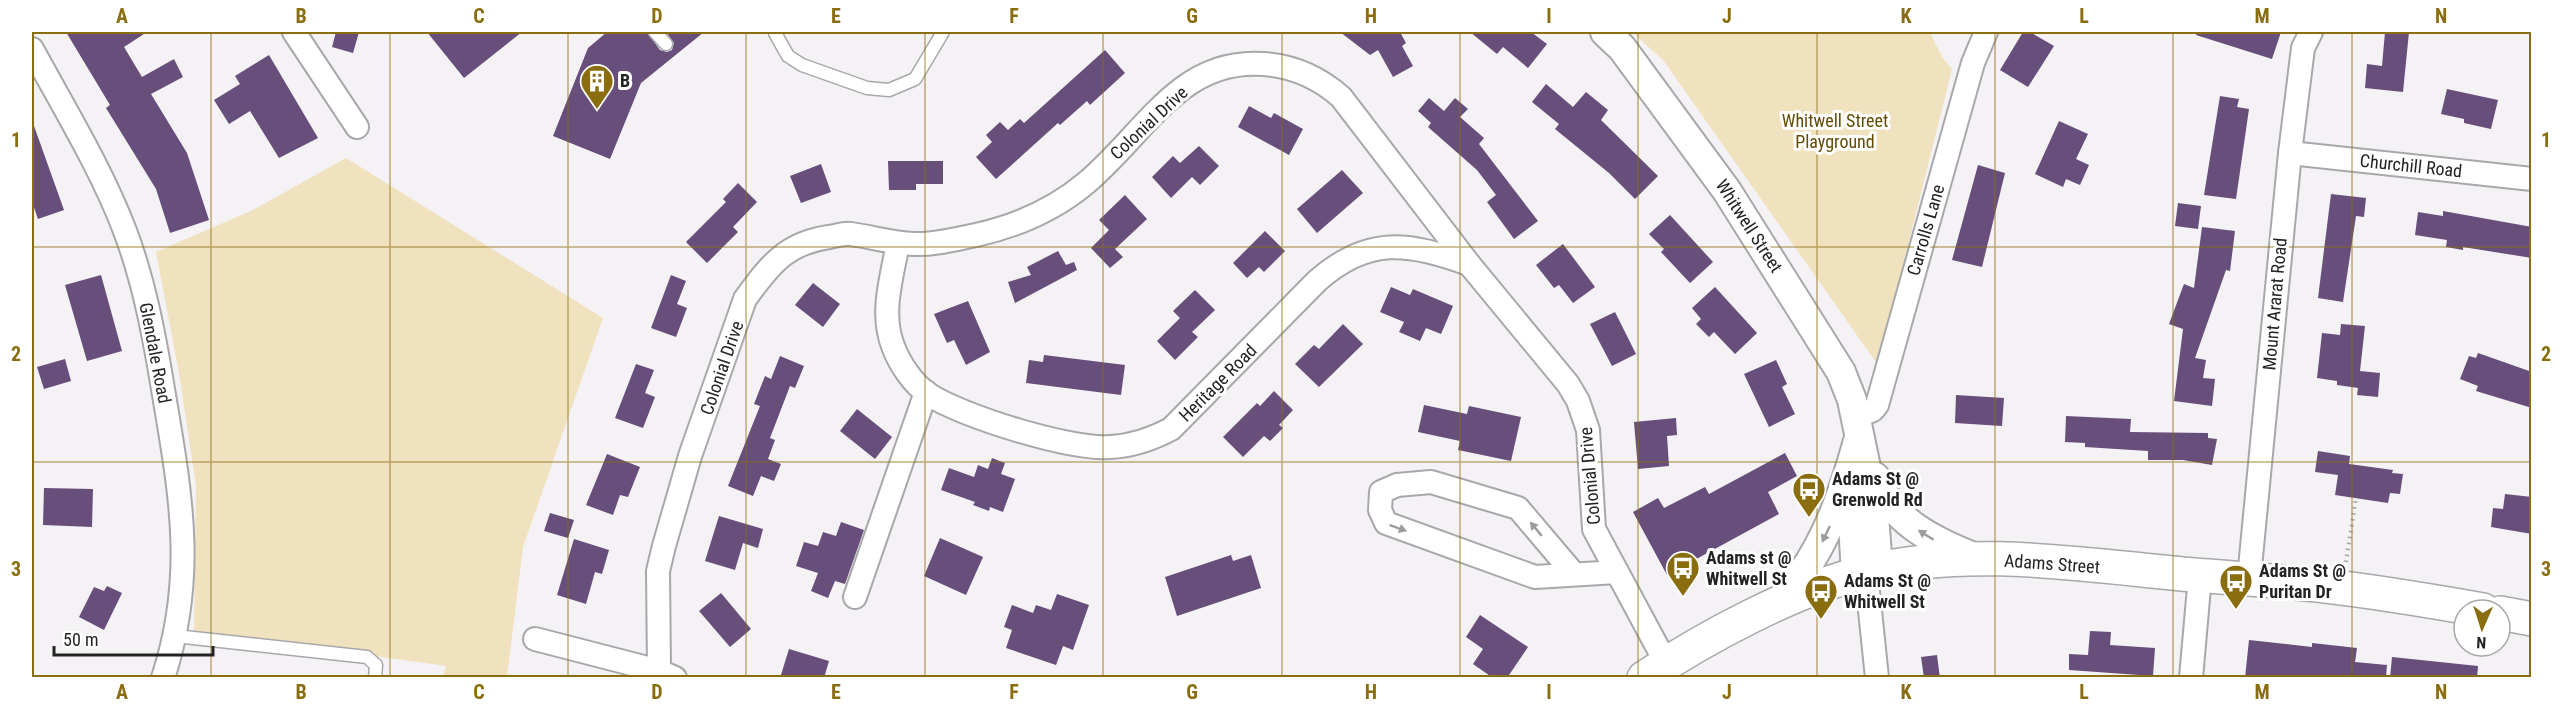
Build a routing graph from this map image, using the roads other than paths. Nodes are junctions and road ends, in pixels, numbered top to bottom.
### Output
1 (294, 32) edge
2 (655, 32) edge
3 (772, 32) edge
4 (944, 32) edge
5 (1605, 32) edge
6 (1986, 32) edge
7 (2311, 32) edge
8 (666, 44) dead end
9 (32, 49) edge
10 (357, 127) dead end
11 (2290, 153) junction
12 (2532, 179) edge
13 (898, 243) junction
14 (1469, 264) junction
15 (926, 392) junction
16 (1857, 428) junction
17 (1979, 559) junction
18 (1617, 572) junction
19 (1867, 572) junction
20 (1574, 574) junction
21 (2200, 576) junction
22 (2249, 578) junction
23 (855, 597) dead end
24 (2452, 605) edge
25 (1772, 608) junction
26 (2512, 615) edge
27 (2532, 619) edge
28 (175, 636) junction
29 (535, 639) dead end
30 (1655, 670) edge
31 (667, 674) edge
32 (163, 677) edge
33 (375, 678) edge
34 (1877, 678) edge
35 (2191, 678) edge

1 - 10 street
2 - 8 lane
3 - 4 lane
5 - 16 street, Whitwell Street
6 - 16 street, Carrolls Lane
7 - 11 street, Mount Ararat Road
9 - 28 street, Glendale Road
11 - 12 street, Churchill Road
11 - 22 street, Mount Ararat Road
13 - 14 street, Colonial Drive
13 - 15 street, Heritage Road
13 - 31 street, Colonial Drive
14 - 15 street, Heritage Road
14 - 18 street, Colonial Drive
15 - 23 street
17 -> 16 street
16 - 19 street, Whitwell Street
16 -> 25 street
17 - 19 main road, Adams Street
17 - 21 main road, Adams Street
18 - 20 street
18 - 30 street, Colonial Drive
19 - 25 main road, Adams Street
19 - 34 street
20 -> 20 street
21 - 22 main road, Adams Street
21 - 35 street
22 - 24 main road, Adams Street
25 - 30 main road, Adams Street
26 - 27 main road
28 - 32 street, Glendale Road
28 - 33 lane
29 - 31 street, Colonial Drive

